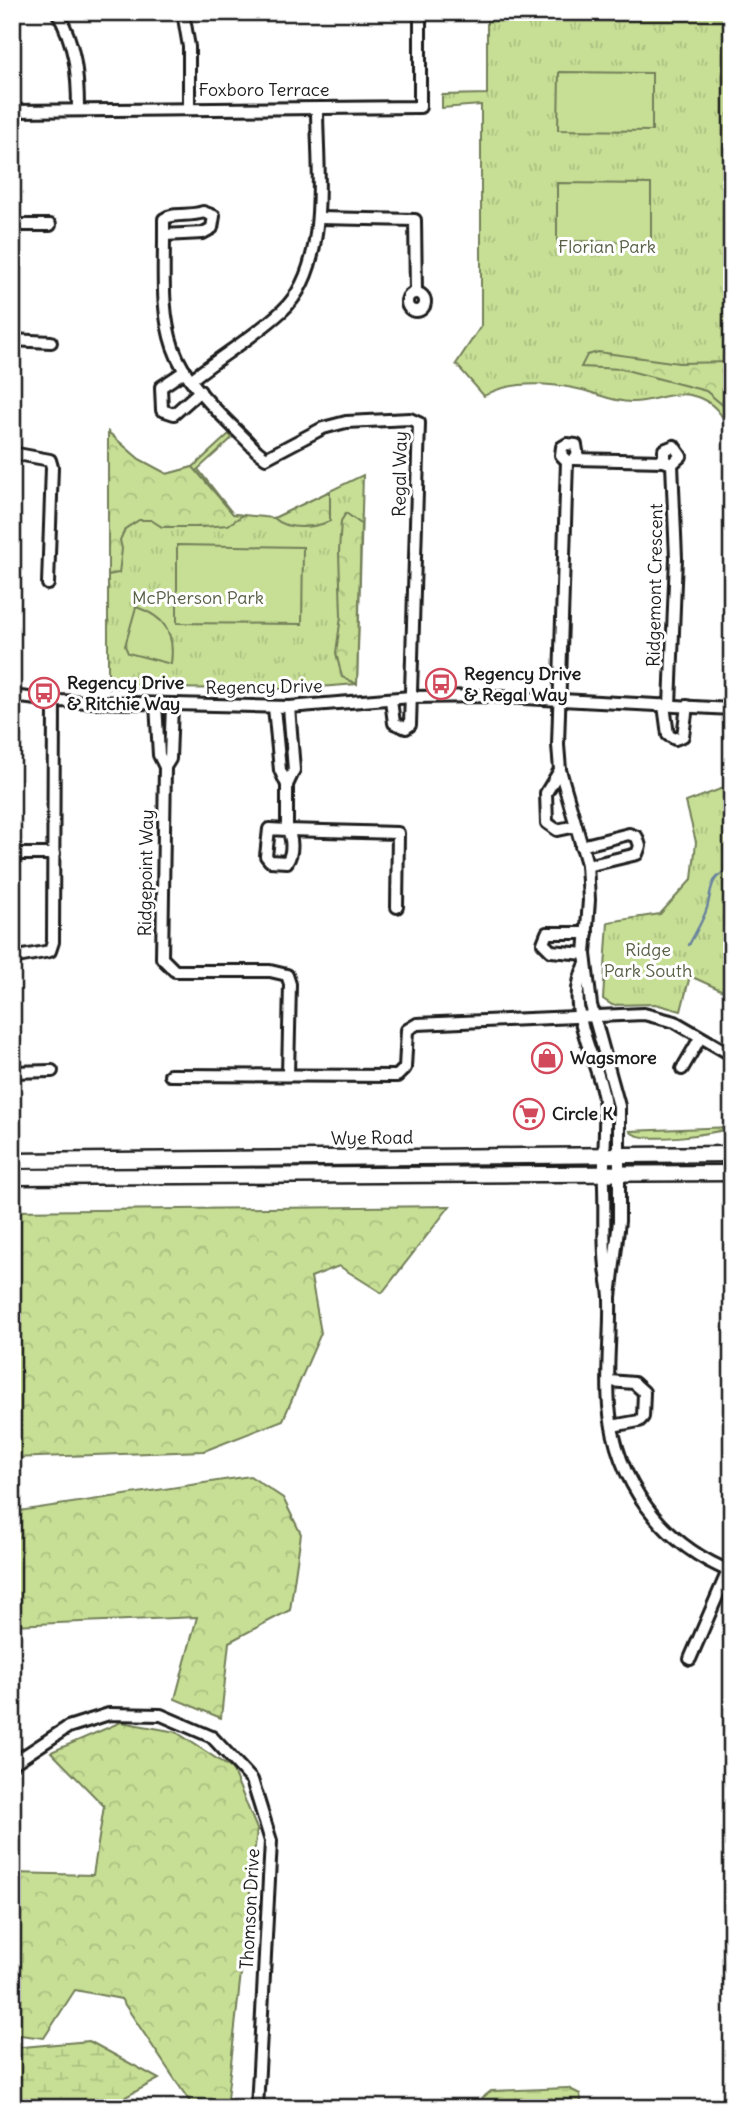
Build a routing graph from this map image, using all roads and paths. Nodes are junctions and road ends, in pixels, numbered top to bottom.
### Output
1 (57, 12) edge
2 (183, 12) edge
3 (419, 12) edge
4 (188, 108) junction
5 (78, 109) junction
6 (317, 109) junction
7 (12, 111) edge
8 (319, 218) junction
9 (12, 225) edge
10 (50, 225) dead end
11 (164, 236) dead end
12 (416, 292) dead end
13 (12, 340) edge
14 (51, 342) dead end
15 (188, 375) junction
16 (200, 391) junction
17 (12, 453) edge
18 (48, 584) dead end
19 (12, 696) edge
20 (411, 698) junction
21 (391, 699) junction
22 (560, 699) junction
23 (54, 702) junction
24 (156, 704) junction
25 (172, 705) junction
26 (667, 705) junction
27 (687, 706) junction
28 (274, 707) junction
29 (289, 707) junction
30 (732, 709) edge
31 (165, 767) junction
32 (560, 770) junction
33 (287, 785) junction
34 (576, 827) junction
35 (581, 846) junction
36 (12, 854) edge
37 (54, 854) junction
38 (587, 866) junction
39 (397, 907) dead end
40 (587, 933) junction
41 (12, 957) edge
42 (586, 959) junction
43 (593, 1015) junction
44 (581, 1016) junction
45 (700, 1038) junction
46 (732, 1055) edge
47 (682, 1069) dead end
48 (52, 1071) dead end
49 (12, 1072) edge
50 (170, 1075) dead end
51 (288, 1075) junction
52 (732, 1154) edge
53 (604, 1155) junction
54 (620, 1155) junction
55 (12, 1161) edge
56 (732, 1172) edge
57 (604, 1174) junction
58 (620, 1174) junction
59 (12, 1177) edge
60 (610, 1297) junction
61 (609, 1381) junction
62 (612, 1426) junction
63 (730, 1572) edge
64 (690, 1659) dead end
65 (12, 1764) edge
66 (257, 2108) edge

1 - 5 street
2 - 4 street
3 - 6 street, Foxboro Terrace
4 - 5 street, Foxboro Terrace
4 - 6 street, Foxboro Terrace
5 - 7 street, Foxboro Terrace
6 - 8 street
8 - 12 street
8 - 15 street
9 - 10 street
11 - 15 street, Regal Way
13 - 14 street
15 - 16 street, Regal Way
15 - 16 street
16 - 20 street, Regal Way
17 - 18 street
19 - 23 street, Regency Drive
20 - 21 street, Regency Drive
20 - 21 street
20 - 22 street, Regency Drive
21 - 29 street, Regency Drive
22 - 26 street, Regency Drive
22 - 26 street, Ridgemont Crescent
22 - 32 street, Ridgemont Crescent
23 - 24 street, Regency Drive
23 - 37 street
24 - 25 street, Regency Drive
24 - 31 street, Ridgepoint Way
25 - 28 street, Regency Drive
25 - 31 street, Ridgepoint Way
26 - 27 street, Regency Drive
26 - 27 street
27 - 30 street, Regency Drive
28 - 29 street, Regency Drive
28 - 33 street
29 - 33 street
31 - 51 street, Ridgepoint Way
32 - 34 street
32 - 34 street
33 - 39 street
34 - 35 street
35 - 38 street
35 - 38 street
36 - 37 street
37 - 41 street
38 - 40 street
40 - 42 street
40 - 42 street
42 - 43 street
42 - 44 street
43 - 44 street
43 - 45 street
43 - 54 street
44 - 51 street
44 - 53 street
45 - 46 street
45 - 47 street
48 - 49 street
50 - 51 street
52 - 54 main road, Wye Road
53 - 54 main road, Wye Road
53 - 55 main road, Wye Road
53 - 57 street
54 - 58 street
56 - 58 main road, Wye Road
57 - 58 main road, Wye Road
57 - 59 main road, Wye Road
57 - 60 street
58 - 60 street
60 - 61 street
61 - 62 street
61 - 62 street
62 - 63 street
63 - 64 street
65 - 66 street, Thomson Drive

